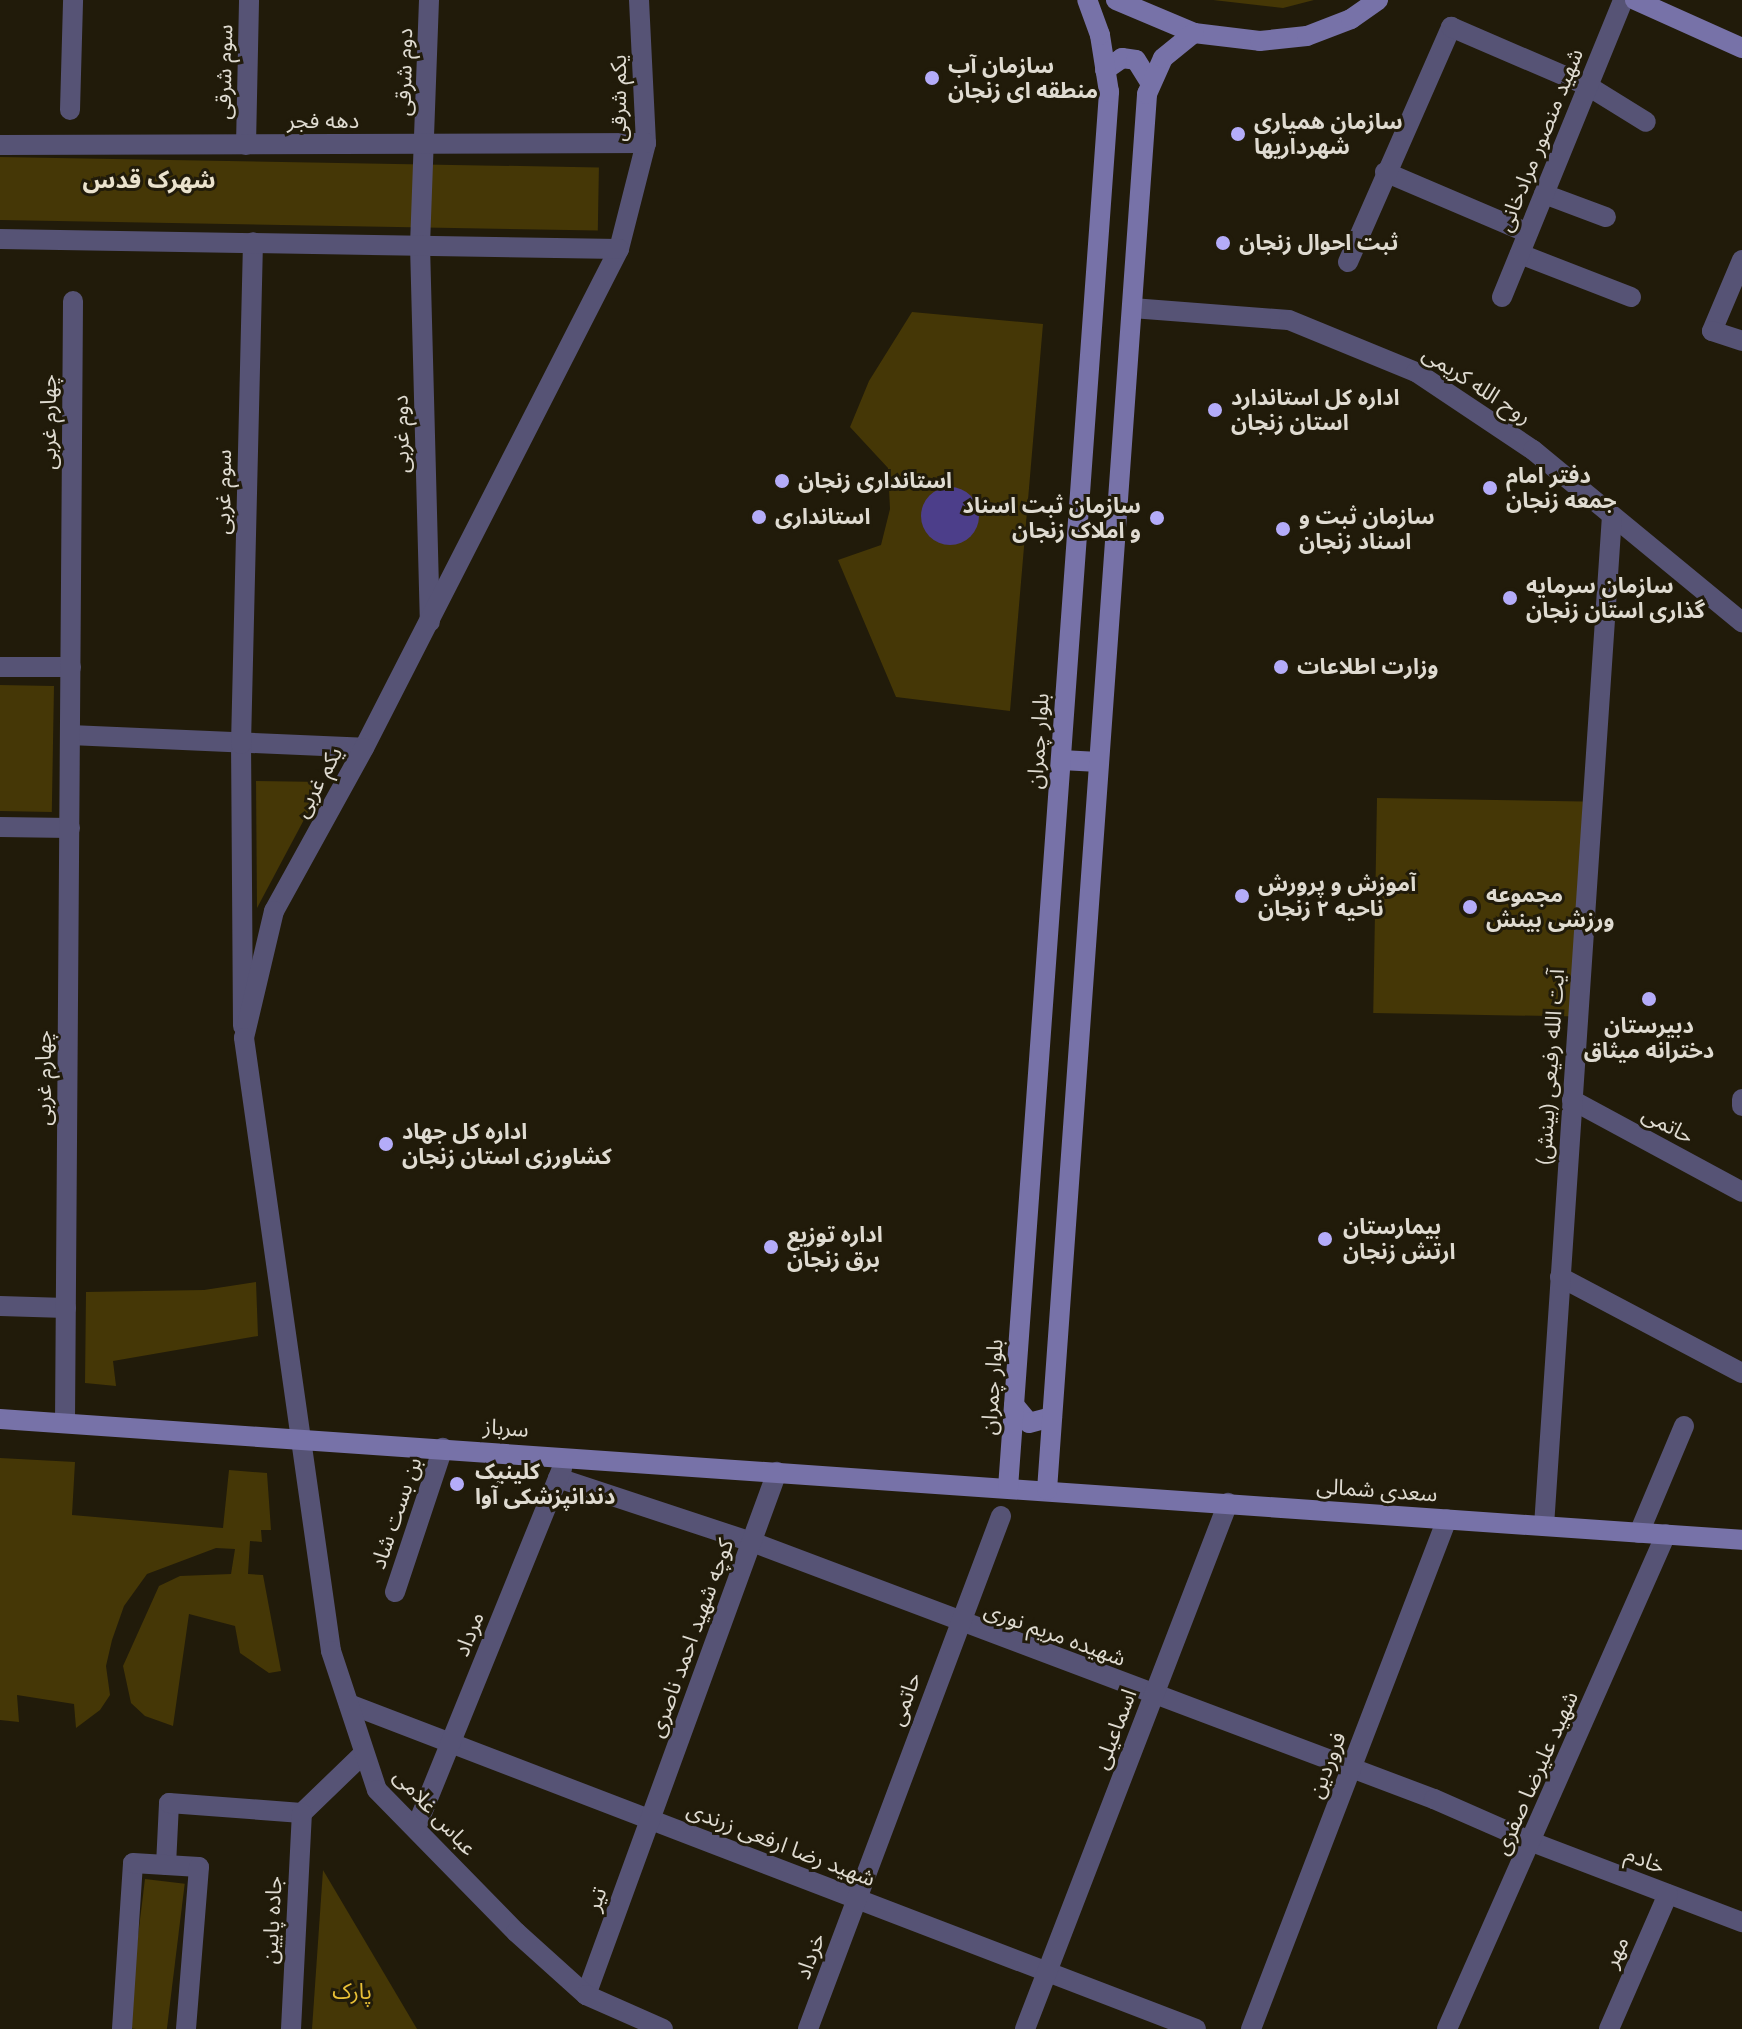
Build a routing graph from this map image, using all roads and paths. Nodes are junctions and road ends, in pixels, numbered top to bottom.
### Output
1 (73, 0) edge
2 (249, 0) edge
3 (429, 0) edge
4 (639, 0) edge
5 (1087, 0) edge
6 (1116, 0) edge
7 (1378, 0) edge
8 (1623, 0) edge
9 (1635, 0) edge
10 (1194, 33) junction
11 (1742, 47) edge
12 (1105, 70) junction
13 (1151, 84) junction
14 (1588, 86) junction
15 (70, 110) dead end
16 (1646, 122) dead end
17 (646, 143) junction
18 (427, 144) junction
19 (0, 145) edge
20 (246, 145) junction
21 (1385, 172) junction
22 (1544, 194) junction
23 (632, 195) joint
24 (1606, 217) dead end
25 (1528, 233) junction
26 (0, 239) edge
27 (253, 242) junction
28 (420, 245) junction
29 (619, 249) junction
30 (1520, 254) junction
31 (1742, 260) edge
32 (1348, 262) dead end
33 (1502, 297) dead end
34 (1631, 297) dead end
35 (73, 301) dead end
36 (1132, 308) junction
37 (1742, 341) edge
38 (1612, 516) junction
39 (430, 622) junction
40 (1742, 622) edge
41 (0, 667) edge
42 (71, 667) junction
43 (70, 735) junction
44 (241, 744) junction
45 (364, 748) junction
46 (1061, 760) junction
47 (1099, 762) junction
48 (0, 827) edge
49 (70, 828) junction
50 (244, 1038) junction
51 (1742, 1099) edge
52 (1572, 1100) junction
53 (1742, 1106) edge
54 (1742, 1192) edge
55 (1560, 1277) junction
56 (0, 1306) edge
57 (66, 1308) junction
58 (1742, 1373) edge
59 (1014, 1405) junction
60 (1052, 1417) junction
61 (0, 1419) edge
62 (65, 1421) junction
63 (1684, 1426) dead end
64 (298, 1438) junction
65 (443, 1448) junction
66 (567, 1457) junction
67 (777, 1472) junction
68 (558, 1478) junction
69 (1008, 1488) junction
70 (1047, 1490) junction
71 (1228, 1503) junction
72 (1001, 1516) dead end
73 (1447, 1519) junction
74 (1544, 1526) junction
75 (1639, 1533) junction
76 (1666, 1534) junction
77 (1742, 1540) edge
78 (752, 1542) junction
79 (395, 1592) dead end
80 (959, 1624) junction
81 (1153, 1696) junction
82 (349, 1704) junction
83 (450, 1743) junction
84 (363, 1754) junction
85 (1351, 1768) junction
86 (302, 1813) junction
87 (650, 1820) junction
88 (416, 1828) junction
89 (1532, 1842) junction
90 (166, 1865) junction
91 (1668, 1894) junction
92 (857, 1899) junction
93 (1742, 1922) edge
94 (1047, 1972) junction
95 (586, 1995) junction
96 (122, 2029) edge
97 (186, 2029) edge
98 (291, 2029) edge
99 (663, 2029) edge
100 (808, 2029) edge
101 (1025, 2029) edge
102 (1196, 2029) edge
103 (1251, 2029) edge
104 (1447, 2029) edge
105 (1609, 2029) edge

1 - 15 street
2 - 20 street, سوم شرقی
3 - 18 street, دوم شرقی
4 - 17 street, یکم شرقی
5 - 12 main road, بلوار چمران
6 - 10 main road
7 - 10 main road
8 - 14 street, شهید منصور مرادخانی
9 - 11 main road
10 - 13 main road
12 - 13 main road
12 - 46 main road, بلوار چمران
13 - 36 main road
14 - 16 street
14 - 21 street
14 - 22 street, شهید منصور مرادخانی
17 - 18 street, دهه فجر
17 - 23 street, یکم شرقی
18 - 20 street, دهه فجر
18 - 28 street, دوم شرقی
19 - 20 street, دهه فجر
21 - 25 street
21 - 32 street
22 - 24 street
22 - 25 street, شهید منصور مرادخانی
23 - 29 street, یکم غربی
25 - 30 street, شهید منصور مرادخانی
26 - 27 street
27 - 28 street
27 - 44 street, سوم غربی
28 - 29 street
28 - 39 street, دوم غربی
29 - 39 street, یکم غربی
30 - 33 street, شهید منصور مرادخانی
30 - 34 street
31 - 37 street
35 - 42 street, چهارم غربی
36 - 38 street, روح الله کریمی
36 - 47 main road
38 - 40 street, روح الله کریمی
38 - 52 street, آیت الله رفیعی (بینش)
39 - 45 street, یکم غربی
41 - 42 street
42 - 43 street, چهارم غربی
43 - 44 street
43 - 49 street, چهارم غربی
44 - 45 street
44 - 50 street, سوم غربی
45 - 50 street, یکم غربی
46 - 47 main road
46 - 59 main road, بلوار چمران
47 - 60 main road
48 - 49 street
49 - 57 street, چهارم غربی
50 - 64 street, یکم غربی
51 - 53 street
52 - 54 street, حاتمی
52 - 55 street, آیت الله رفیعی (بینش)
55 - 58 street
55 - 74 street, آیت الله رفیعی (بینش)
56 - 57 street
57 - 62 street, چهارم غربی
59 - 60 main road
59 - 69 main road, بلوار چمران
60 - 70 main road
61 - 62 main road, سرباز
62 - 64 main road, سرباز
63 - 75 street
64 - 65 main road, سرباز
64 - 82 street, عباس غلامی
65 - 66 main road, سرباز
65 - 79 street, بن بست شاد
66 - 67 main road, سرباز
66 - 68 street, مرداد
67 - 69 main road, سرباز
67 - 78 street, کوچه شهید احمد ناصری
68 - 78 street, شهیده مریم نوری
68 - 83 street, مرداد
69 - 70 main road, سعدی شمالی
70 - 71 main road, سعدی شمالی
71 - 73 main road, سعدی شمالی
71 - 81 street, اسماعیلی
72 - 80 street, حاتمی
73 - 74 main road, سعدی شمالی
73 - 85 street, فروردین
74 - 75 main road, سعدی شمالی
75 - 76 main road, سعدی شمالی
76 - 77 main road, سعدی شمالی
76 - 89 street, شهید علیرضا صفری
78 - 80 street, شهیده مریم نوری
78 - 87 street, کوچه شهید احمد ناصری
80 - 81 street, شهیده مریم نوری
80 - 92 street, حاتمی
81 - 85 street, شهیده مریم نوری
81 - 94 street, اسماعیلی
82 - 83 street, شهید رضا ارفعی زرندی
82 - 84 street, عباس غلامی
83 - 87 street, شهید رضا ارفعی زرندی
83 - 88 street, مرداد
84 - 86 street
84 - 88 street, عباس غلامی
85 - 89 street, شهیده مریم نوری
85 - 103 street, فروردین
86 - 90 street
86 - 98 street, جاده پایین
87 - 92 street, شهید رضا ارفعی زرندی
87 - 95 street, تیر
88 - 95 street, عباس غلامی
89 - 91 street, خادم
89 - 104 street, شهید علیرضا صفری
90 - 96 street
90 - 97 street
91 - 93 street, خادم
91 - 105 street, مهر
92 - 94 street, شهید رضا ارفعی زرندی
92 - 100 street, خرداد
94 - 101 street, اسماعیلی
94 - 102 street, شهید رضا ارفعی زرندی
95 - 99 street, عباس غلامی

